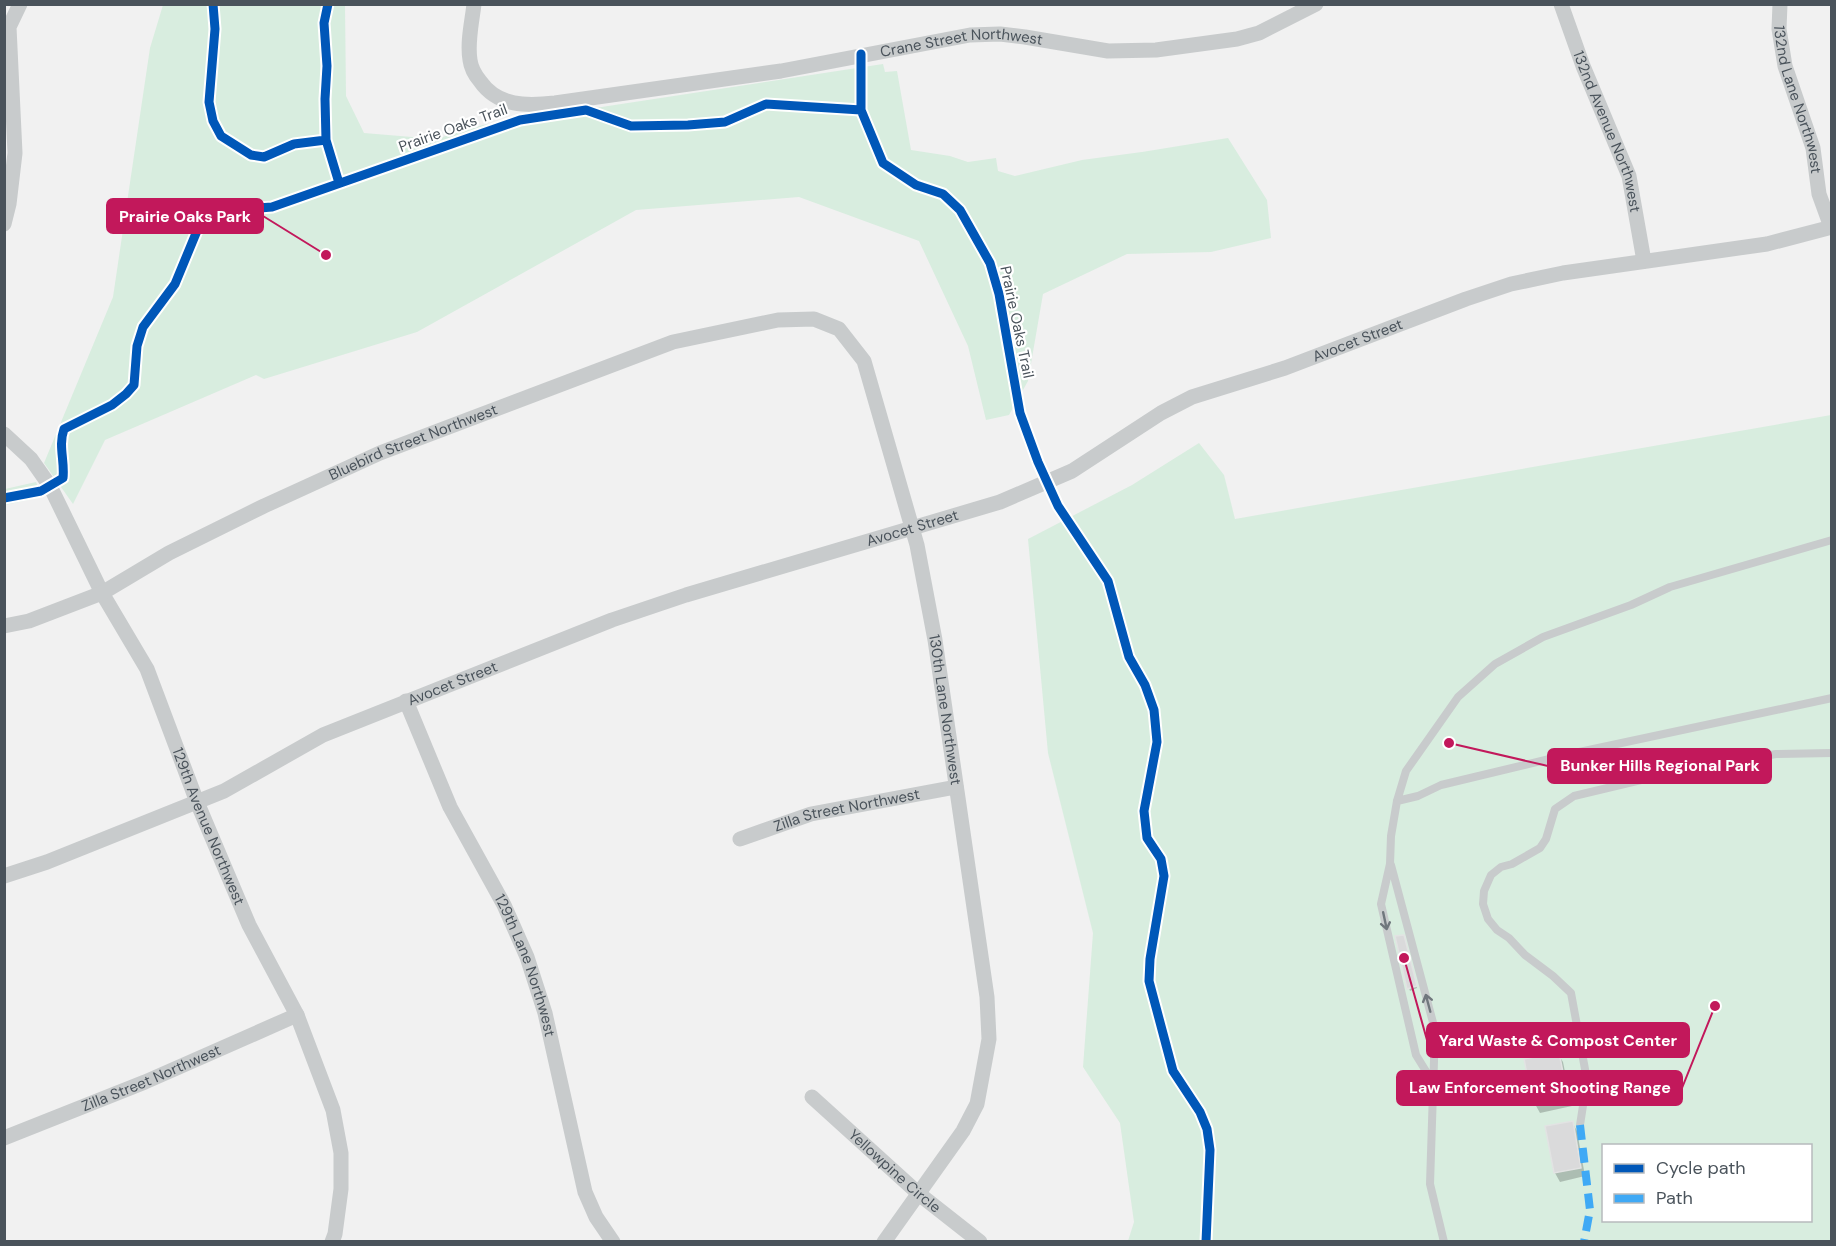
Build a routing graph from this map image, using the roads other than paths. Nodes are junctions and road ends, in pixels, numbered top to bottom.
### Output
1 (20, 4) edge
2 (474, 4) edge
3 (1316, 4) edge
4 (1561, 4) edge
5 (1780, 4) edge
6 (4, 224) edge
7 (1831, 227) edge
8 (1644, 261) junction
9 (839, 329) joint
10 (4, 434) edge
11 (912, 527) junction
12 (1832, 540) edge
13 (102, 593) junction
14 (4, 626) edge
15 (1832, 698) edge
16 (406, 701) junction
17 (1832, 753) edge
18 (956, 788) junction
19 (1397, 801) junction
20 (197, 802) junction
21 (740, 838) dead end
22 (1390, 864) junction
23 (4, 876) edge
24 (297, 1015) junction
25 (1432, 1081) junction
26 (812, 1097) dead end
27 (1580, 1125) dead end
28 (4, 1138) edge
29 (920, 1194) junction
30 (332, 1242) edge
31 (613, 1242) edge
32 (884, 1242) edge
33 (980, 1242) edge
34 (1444, 1242) edge

1 - 6 street
2 - 3 street, Crane Street Northwest
4 - 8 street, 132nd Avenue Northwest
5 - 7 street, 132nd Lane Northwest
7 - 8 street, Avocet Street
8 - 11 street, Avocet Street
9 - 11 street, 130th Lane Northwest
9 - 13 street, Bluebird Street Northwest
10 - 13 street, 129th Avenue Northwest
11 - 16 street, Avocet Street
11 - 18 street, 130th Lane Northwest
12 - 19 lane
13 - 14 street, Bluebird Street Northwest
13 - 20 street, 129th Avenue Northwest
15 - 19 lane
16 - 20 street, Avocet Street
16 - 31 street, 129th Lane Northwest
17 - 27 lane
18 - 21 street, Zilla Street Northwest
18 - 29 street, 130th Lane Northwest
19 - 22 lane
20 - 23 street, Avocet Street
20 - 24 street, 129th Avenue Northwest
25 -> 22 lane
22 -> 25 lane
24 - 28 street, Zilla Street Northwest
24 - 30 street, 129th Avenue Northwest
25 - 34 lane
26 - 29 street, Yellowpine Circle
29 - 32 street, 130th Lane Northwest
29 - 33 street, Yellowpine Circle

